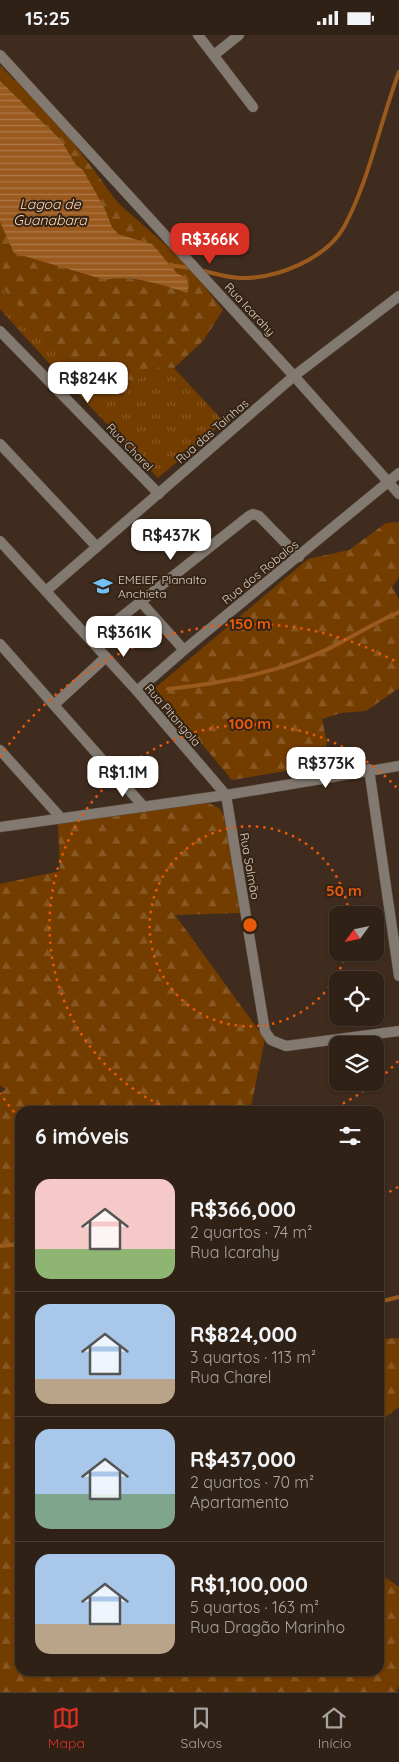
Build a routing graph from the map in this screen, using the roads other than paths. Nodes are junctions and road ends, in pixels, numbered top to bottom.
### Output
1 (198, 35) edge
2 (239, 35) edge
3 (0, 55) edge
4 (214, 55) junction
5 (252, 107) dead end
6 (399, 296) edge
7 (0, 331) edge
8 (294, 376) junction
9 (0, 444) edge
10 (399, 473) edge
11 (388, 482) junction
12 (159, 494) junction
13 (399, 494) edge
14 (0, 541) edge
15 (96, 547) junction
16 (299, 557) junction
17 (46, 591) junction
18 (140, 601) junction
19 (91, 641) junction
20 (0, 645) edge
21 (184, 649) junction
22 (106, 657) junction
23 (137, 691) junction
24 (55, 704) junction
25 (0, 750) edge
26 (399, 766) edge
27 (369, 769) junction
28 (226, 795) junction
29 (144, 807) junction
30 (61, 818) junction
31 (0, 827) edge
32 (399, 976) edge
33 (399, 1031) edge

1 - 4 street
2 - 4 street
3 - 8 street, Rua Icarahy
4 - 5 street
6 - 8 street, Rua das Tainhas
7 - 12 street, Rua Charel
8 - 11 street, Rua Icarahy
8 - 12 street, Rua das Tainhas
9 - 15 street
10 - 11 street, Rua dos Robalos
11 - 13 street, Rua Icarahy
11 - 16 street, Rua dos Robalos
12 - 15 street, Rua das Tainhas
14 - 17 street, Rua Pitangola
15 - 17 street, Rua das Tainhas
16 - 18 street
16 - 21 street, Rua dos Robalos
17 - 19 street, Rua Pitangola
18 - 19 street
18 - 21 street
19 - 22 street, Rua Pitangola
20 - 24 street
21 - 23 street, Rua dos Robalos
22 - 23 street, Rua Pitangola
22 - 24 street
23 - 28 street, Rua Pitangola
24 - 29 street
25 - 30 street
26 - 27 street
27 - 28 street
27 - 32 street
28 - 29 street
28 - 33 street, Rua Salmão
29 - 30 street
30 - 31 street

